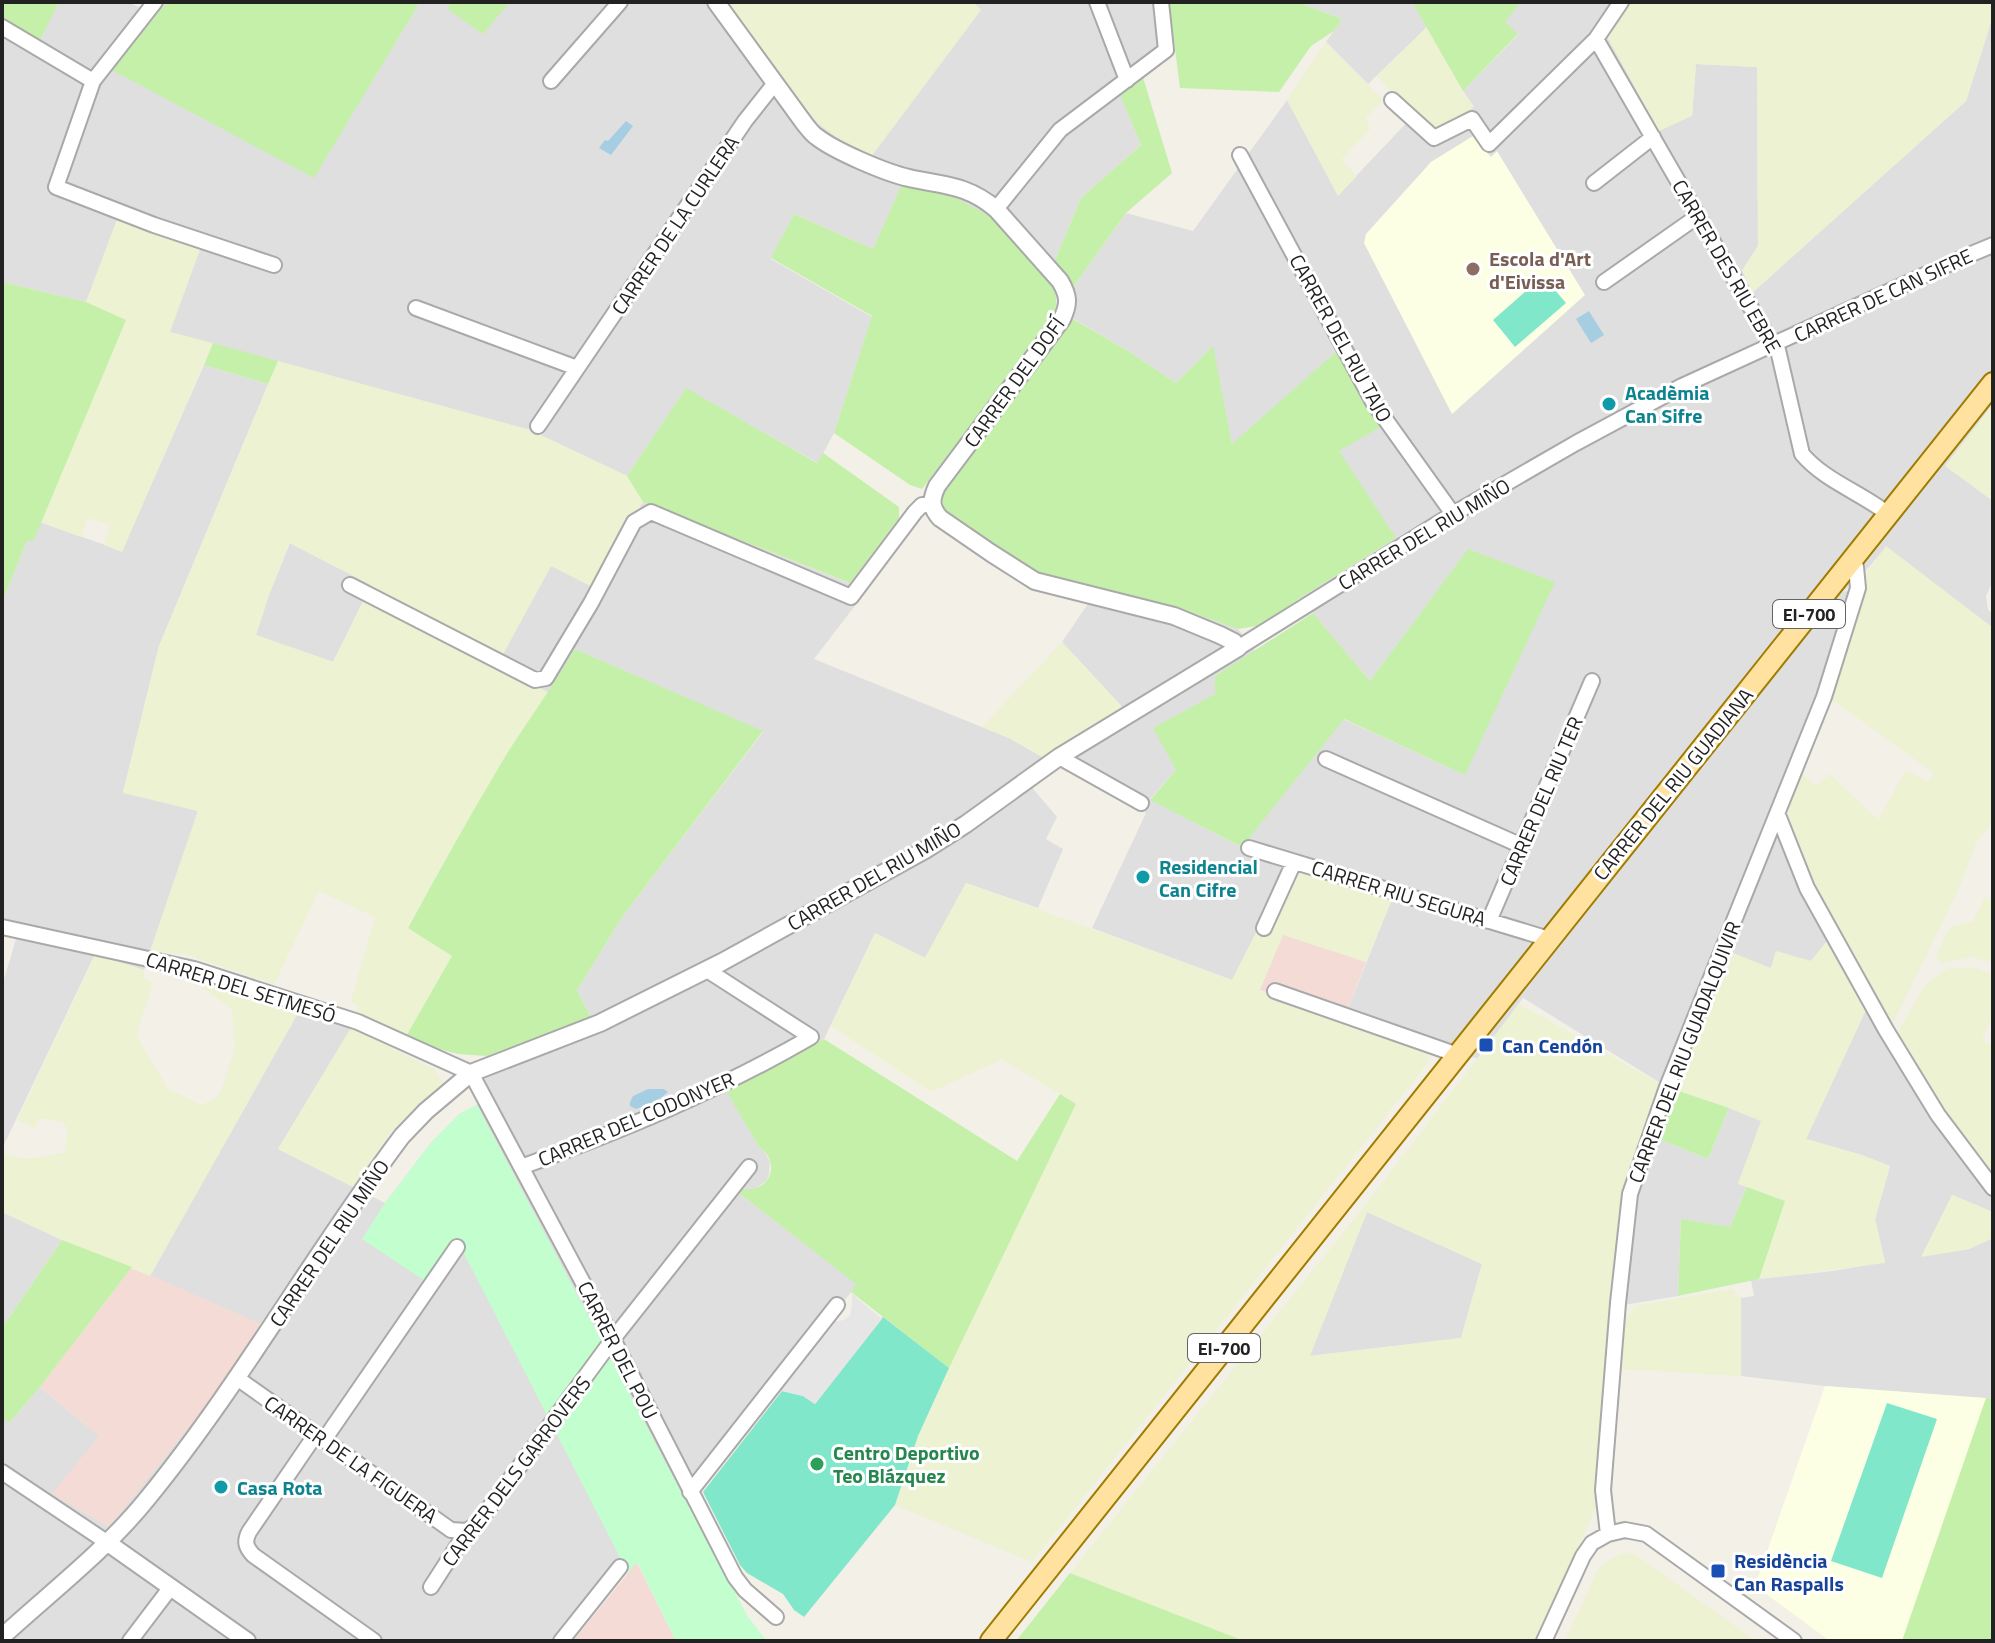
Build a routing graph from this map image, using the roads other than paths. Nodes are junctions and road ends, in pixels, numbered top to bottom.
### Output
1 (155, 2) edge
2 (620, 2) edge
3 (716, 2) edge
4 (1097, 2) edge
5 (1161, 2) edge
6 (1621, 2) edge
7 (2, 27) edge
8 (1596, 39) junction
9 (1127, 80) junction
10 (93, 81) junction
11 (551, 81) dead end
12 (775, 83) junction
13 (1392, 100) dead end
14 (1653, 137) junction
15 (1240, 155) dead end
16 (1594, 183) dead end
17 (996, 209) junction
18 (1698, 216) junction
19 (1993, 245) edge
20 (274, 265) dead end
21 (1604, 282) dead end
22 (416, 308) dead end
23 (1773, 346) junction
24 (577, 368) junction
25 (1993, 383) edge
26 (538, 426) dead end
27 (932, 505) junction
28 (1453, 514) junction
29 (1888, 514) junction
30 (1850, 562) junction
31 (350, 585) dead end
32 (1238, 648) junction
33 (1592, 681) dead end
34 (1059, 757) junction
35 (1326, 759) dead end
36 (1141, 803) dead end
37 (1778, 815) junction
38 (1522, 846) junction
39 (1249, 848) dead end
40 (1294, 862) junction
41 (1489, 921) junction
42 (2, 927) edge
43 (1264, 928) dead end
44 (1549, 939) junction
45 (707, 970) junction
46 (1275, 991) dead end
47 (1458, 1055) junction
48 (471, 1073) junction
49 (521, 1167) junction
50 (749, 1167) dead end
51 (1993, 1188) edge
52 (457, 1247) dead end
53 (837, 1305) dead end
54 (613, 1339) junction
55 (237, 1378) junction
56 (320, 1437) junction
57 (5, 1478) edge
58 (690, 1492) junction
59 (467, 1531) junction
60 (1608, 1534) junction
61 (108, 1543) junction
62 (620, 1567) dead end
63 (171, 1587) junction
64 (431, 1587) dead end
65 (776, 1617) dead end
66 (2, 1637) edge
67 (245, 1640) edge
68 (130, 1641) edge
69 (374, 1641) edge
70 (561, 1641) edge
71 (991, 1641) edge
72 (1544, 1641) edge
73 (1794, 1641) edge

1 - 10 street
2 - 11 street
3 - 12 street, CARRER DEL DOFÍ
4 - 9 street
5 - 9 street
6 - 8 street
7 - 10 street
8 - 13 street
8 - 14 street, CARRER DES RIU EBRE
9 - 17 street
10 - 20 street
12 - 17 street, CARRER DEL DOFÍ
12 - 24 street, CARRER DE LA CURLERA
14 - 16 street
14 - 18 street, CARRER DES RIU EBRE
15 - 28 street, CARRER DEL RIU TAJO
17 - 27 street, CARRER DEL DOFÍ
18 - 21 street
18 - 23 street, CARRER DES RIU EBRE
19 - 23 street, CARRER DE CAN SIFRE
22 - 24 street
23 - 28 street, CARRER DEL RIU MIÑO
23 - 29 street, CARRER DES RIU EBRE
24 - 26 street, CARRER DE LA CURLERA
25 - 29 main road, EI-700
27 - 31 street, CARRER DEL DOFÍ
27 - 32 street
28 - 32 street, CARRER DEL RIU MIÑO
29 - 30 main road, CARRER DEL RIU GUADIANA / EI-700
30 - 37 street, CARRER DEL RIU GUADALQUIVIR
30 - 44 main road, CARRER DEL RIU GUADIANA / EI-700
32 - 34 street, CARRER DEL RIU MIÑO
33 - 38 street, CARRER DEL RIU TER
34 - 36 street
34 - 45 street, CARRER DEL RIU MIÑO
35 - 38 street
37 - 51 street
37 - 60 street, CARRER DEL RIU GUADALQUIVIR
38 - 41 street, CARRER DEL RIU TER
39 - 40 street, CARRER RIU SEGURA
40 - 41 street, CARRER RIU SEGURA
40 - 43 street
41 - 44 street, CARRER RIU SEGURA
42 - 48 street, CARRER DEL SETMESÓ
44 - 47 main road, CARRER DEL RIU GUADIANA / EI-700
45 - 48 street, CARRER DEL RIU MIÑO
45 - 49 street, CARRER DEL CODONYER
46 - 47 street
47 - 71 main road, EI-700
48 - 49 street, CARRER DEL POU
48 - 55 street, CARRER DEL RIU MIÑO
49 - 54 street, CARRER DEL POU
50 - 54 street, CARRER DELS GARROVERS
52 - 56 street
53 - 58 street
54 - 58 street, CARRER DEL POU
54 - 59 street, CARRER DELS GARROVERS
55 - 56 street, CARRER DE LA FIGUERA
55 - 61 street, CARRER DEL RIU MIÑO
56 - 59 street, CARRER DE LA FIGUERA
56 - 69 street
57 - 61 street
58 - 65 street, CARRER DEL POU
59 - 64 street, CARRER DELS GARROVERS
60 - 72 street
60 - 73 street
61 - 63 street
61 - 66 street, CARRER DEL RIU MIÑO
62 - 70 street
63 - 67 street
63 - 68 street

